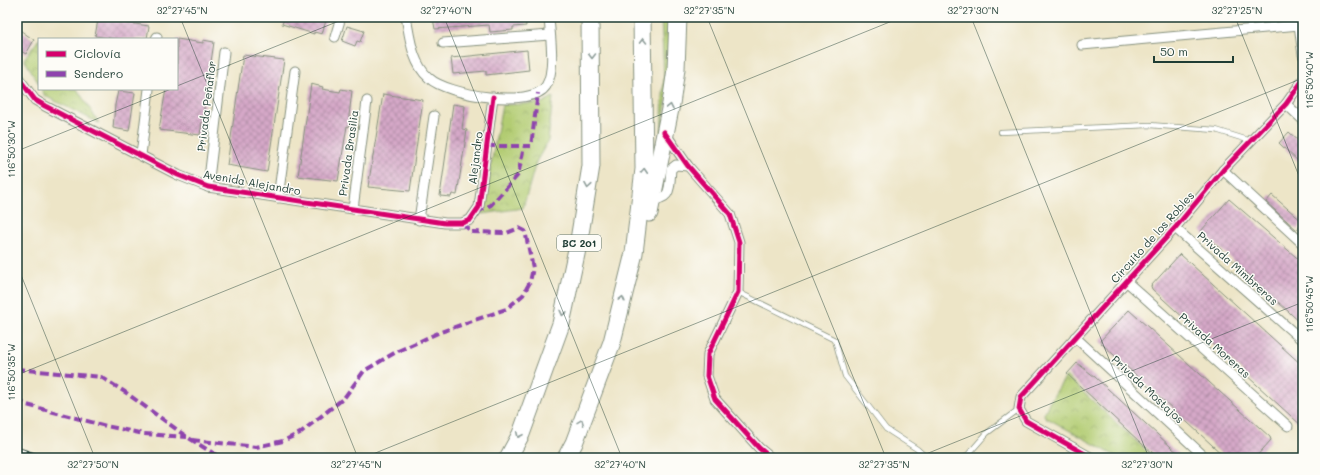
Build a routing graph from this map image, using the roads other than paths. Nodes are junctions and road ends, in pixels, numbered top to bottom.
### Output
1 (341, 17) edge
2 (406, 17) edge
3 (548, 17) edge
4 (590, 17) edge
5 (642, 17) edge
6 (678, 17) edge
7 (1299, 21) edge
8 (550, 35) junction
9 (335, 37) dead end
10 (443, 43) dead end
11 (1082, 45) dead end
12 (224, 52) dead end
13 (1303, 55) edge
14 (295, 71) dead end
15 (17, 76) edge
16 (1303, 80) edge
17 (149, 90) edge
18 (493, 97) junction
19 (367, 101) dead end
20 (1286, 104) junction
21 (434, 116) dead end
22 (1303, 120) edge
23 (664, 132) junction
24 (1001, 132) dead end
25 (1251, 141) junction
26 (141, 155) junction
27 (688, 166) junction
28 (1223, 170) junction
29 (208, 187) junction
30 (278, 198) junction
31 (646, 200) junction
32 (353, 209) junction
33 (419, 220) junction
34 (470, 220) joint
35 (1176, 228) junction
36 (1303, 244) edge
37 (1126, 281) junction
38 (738, 292) junction
39 (1074, 337) junction
40 (1303, 341) edge
41 (1019, 409) junction
42 (1288, 426) dead end
43 (508, 458) edge
44 (566, 458) edge
45 (771, 458) edge
46 (927, 458) edge
47 (965, 458) edge
48 (1092, 458) edge
49 (1206, 458) edge

1 - 9 street
2 - 18 street
3 - 8 street
4 -> 43 highway, BC 201
31 -> 5 highway
23 -> 6 highway
7 - 11 street
7 - 13 street
8 - 10 street
8 - 18 street
12 - 29 street, Privada Peñaflor
14 - 30 street
15 - 26 street, Avenida Alejandro
16 - 20 street, Circuito de los Robles
17 - 26 street
18 - 34 street, Alejandro
19 - 32 street, Privada Brasilia
20 - 22 street
20 - 25 street, Circuito de los Robles
21 - 33 street
23 - 27 street
23 - 31 highway
24 - 25 lane
25 - 28 street, Circuito de los Robles
26 - 29 street, Avenida Alejandro
27 - 31 street
27 - 38 street
28 - 35 street, Circuito de los Robles
28 - 36 street
29 - 30 street, Avenida Alejandro
30 - 32 street, Avenida Alejandro
44 -> 31 highway
32 - 33 street, Avenida Alejandro
33 - 34 street, Avenida Alejandro
35 - 37 street, Circuito de los Robles
35 - 40 street, Privada Mimbreras
37 - 39 street, Circuito de los Robles
37 - 42 street, Privada Moreras
38 - 45 street
38 - 46 lane
39 - 41 street, Circuito de los Robles
39 - 49 street, Privada Mostajos
41 - 47 lane
41 - 48 street

